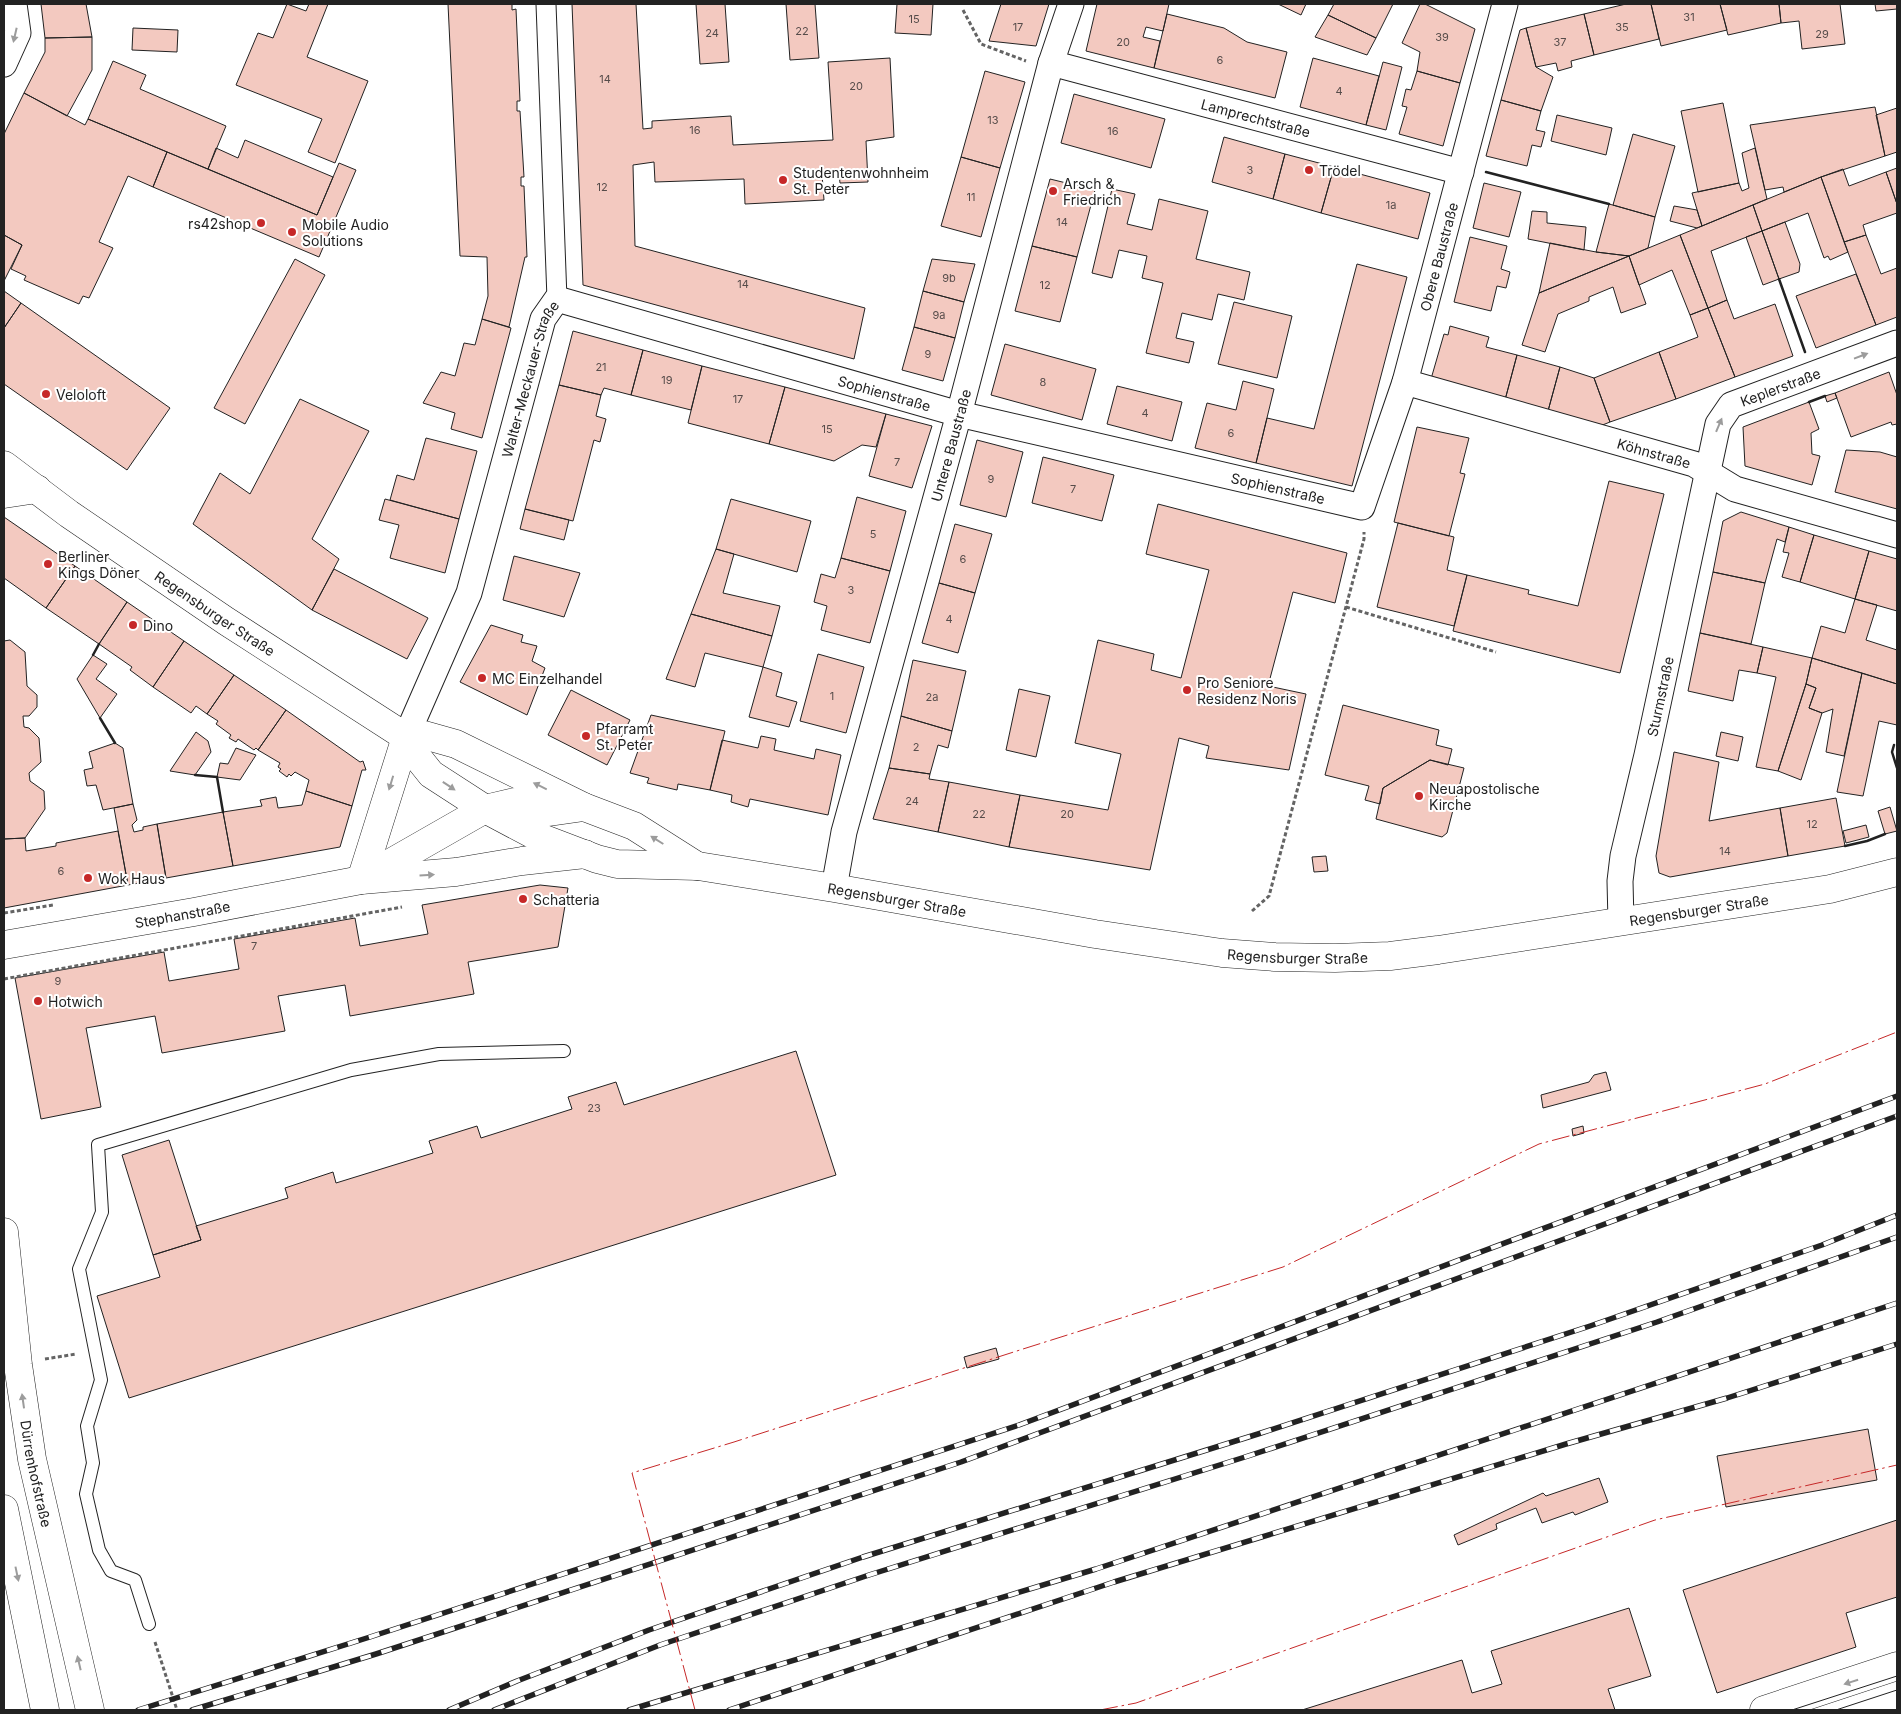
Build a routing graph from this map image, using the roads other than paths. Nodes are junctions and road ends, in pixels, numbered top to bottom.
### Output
1 (14, 4) edge
2 (546, 4) edge
3 (1071, 4) edge
4 (1505, 4) edge
5 (4, 64) edge
6 (1050, 67) junction
7 (1461, 172) junction
8 (557, 299) junction
9 (1897, 343) edge
10 (1405, 382) junction
11 (959, 414) junction
12 (4, 465) edge
13 (1706, 472) junction
14 (37, 489) junction
15 (4, 494) edge
16 (1362, 507) joint
17 (1897, 535) edge
18 (406, 737) junction
19 (584, 807) junction
20 (485, 809) junction
21 (585, 854) junction
22 (698, 866) junction
23 (1897, 872) edge
24 (361, 880) junction
25 (834, 888) junction
26 (1621, 922) junction
27 (4, 945) edge
28 (564, 1051) dead end
29 (4, 1232) edge
30 (4, 1509) edge
31 (149, 1624) road end
32 (1897, 1666) edge
33 (45, 1710) edge
34 (90, 1710) edge
35 (1764, 1710) edge

1 -> 5 street
2 - 8 street, Walter-Meckauer-Straße
3 - 6 street, Untere Baustraße
4 - 7 street, Obere Baustraße
6 - 7 street, Lamprechtstraße
6 - 11 street, Untere Baustraße
7 - 10 street, Obere Baustraße
8 - 11 street, Sophienstraße
8 - 18 street, Walter-Meckauer-Straße
13 -> 9 street, Keplerstraße
10 - 13 street, Köhnstraße
10 - 16 street, Obere Baustraße
11 - 16 street, Sophienstraße
11 - 25 street, Untere Baustraße
12 - 14 main road, Regensburger Straße
13 - 17 street, Köhnstraße
13 - 26 street, Sturmstraße
14 - 15 main road
14 - 18 main road, Regensburger Straße
19 -> 18 main road, Regensburger Straße
18 -> 20 main road, Regensburger Straße
18 -> 24 main road
19 - 20 main road, Regensburger Straße
22 -> 19 main road, Regensburger Straße
20 - 21 main road, Regensburger Straße
20 - 24 main road, Stephanstraße
21 - 22 main road, Regensburger Straße
24 -> 21 main road, Stephanstraße
22 - 25 main road, Regensburger Straße
23 - 26 main road, Regensburger Straße
24 - 27 main road, Stephanstraße
25 - 26 main road, Regensburger Straße
28 - 31 lane
34 -> 29 main road, Dürrenhofstraße
30 -> 33 main road
32 -> 35 main road

